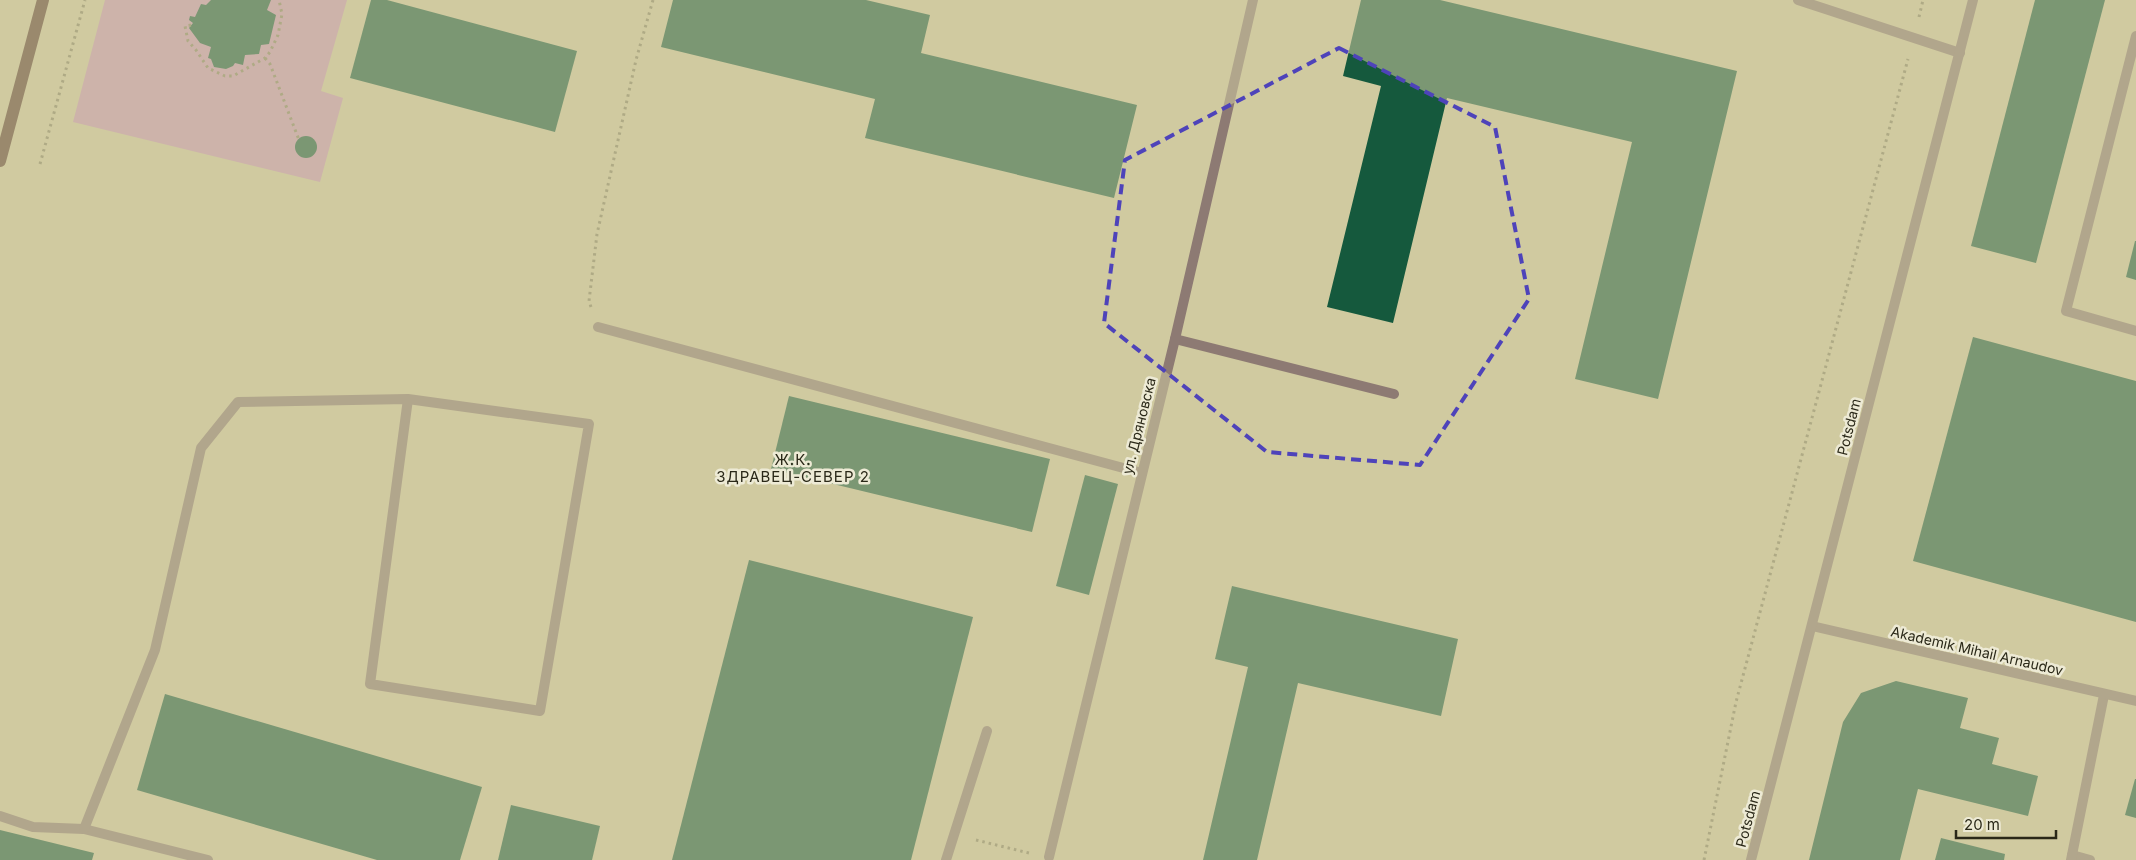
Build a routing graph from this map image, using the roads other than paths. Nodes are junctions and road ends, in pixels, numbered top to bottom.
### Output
1 (43, 0) edge
2 (1253, 0) edge
3 (1798, 0) edge
4 (1973, 0) edge
5 (2136, 36) edge
6 (1960, 53) junction
7 (0, 161) edge
8 (598, 327) road end
9 (2136, 331) edge
10 (1175, 339) junction
11 (1394, 394) dead end
12 (408, 399) junction
13 (1142, 473) junction
14 (1812, 626) junction
15 (2104, 695) junction
16 (2136, 701) edge
17 (987, 731) dead end
18 (0, 816) edge
19 (84, 830) junction
20 (177, 856) edge
21 (2071, 857) edge
22 (1048, 859) edge
23 (208, 860) edge
24 (946, 860) edge
25 (1751, 860) edge
26 (2090, 860) edge

1 - 7 main road
2 - 10 street, ул. Дряновска
3 - 6 street
4 - 6 street, Potsdam
5 - 9 street
6 - 14 street, Potsdam
8 - 13 street
10 - 11 street
10 - 13 street, ул. Дряновска
12 - 12 street
12 - 19 street
13 - 22 street, ул. Дряновска
14 - 15 street, Akademik Mihail Arnaudov
14 - 25 street, Potsdam
15 - 16 street, Akademik Mihail Arnaudov
15 - 21 street
17 - 24 street
18 - 19 street
19 - 20 street
20 - 23 street
21 - 26 street

